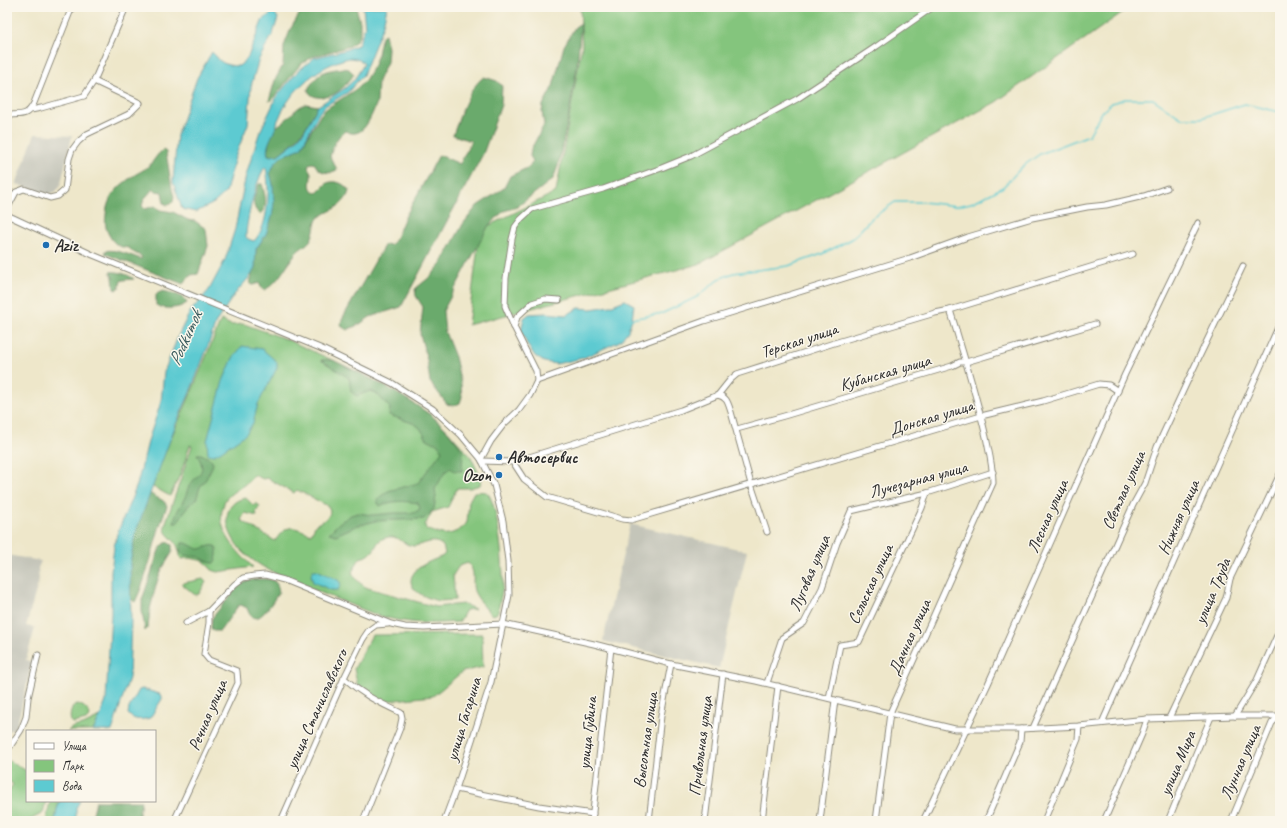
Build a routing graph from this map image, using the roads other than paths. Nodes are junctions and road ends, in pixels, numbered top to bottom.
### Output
1 (72, 7) edge
2 (126, 7) edge
3 (934, 7) edge
4 (94, 81) junction
5 (31, 110) junction
6 (7, 114) edge
7 (1168, 188) dead end
8 (7, 208) edge
9 (7, 215) edge
10 (1198, 223) dead end
11 (1133, 254) dead end
12 (1243, 266) dead end
13 (559, 300) dead end
14 (950, 310) junction
15 (1280, 323) edge
16 (1095, 324) dead end
17 (514, 327) junction
18 (966, 362) junction
19 (537, 381) junction
20 (1118, 390) junction
21 (718, 395) junction
22 (981, 416) junction
23 (737, 429) junction
24 (481, 460) junction
25 (512, 462) junction
26 (993, 472) junction
27 (1280, 474) edge
28 (751, 484) junction
29 (927, 493) junction
30 (851, 511) joint
31 (767, 532) dead end
32 (209, 611) junction
33 (186, 623) dead end
34 (391, 624) junction
35 (503, 624) junction
36 (1280, 629) edge
37 (611, 648) junction
38 (38, 655) dead end
39 (671, 664) junction
40 (723, 674) junction
41 (344, 678) junction
42 (767, 683) junction
43 (778, 686) junction
44 (829, 698) junction
45 (835, 700) junction
46 (890, 713) junction
47 (1236, 716) junction
48 (1211, 717) junction
49 (1169, 718) junction
50 (1280, 718) edge
51 (1147, 719) junction
52 (1102, 723) junction
53 (1079, 726) junction
54 (1033, 728) junction
55 (1021, 729) junction
56 (966, 730) junction
57 (7, 751) edge
58 (456, 789) junction
59 (593, 814) junction
60 (174, 821) edge
61 (282, 821) edge
62 (363, 821) edge
63 (444, 821) edge
64 (592, 821) edge
65 (649, 821) edge
66 (706, 821) edge
67 (762, 821) edge
68 (820, 821) edge
69 (876, 821) edge
70 (922, 821) edge
71 (986, 821) edge
72 (1044, 821) edge
73 (1104, 821) edge
74 (1168, 821) edge
75 (1231, 821) edge

1 - 5 street
2 - 4 street
3 - 17 street
4 - 5 street
4 - 8 street
5 - 6 street
7 - 19 street
9 - 24 street, улица Гагарина
10 - 20 street, Лесная улица
11 - 14 street, Терская улица
12 - 54 street, Светлая улица
13 - 17 street
14 - 18 street
14 - 21 street, Терская улица
15 - 52 street, Нижняя улица
16 - 18 street, Кубанская улица
17 - 19 street
18 - 22 street
18 - 23 street, Кубанская улица
19 - 24 street
20 - 22 street, Донская улица
20 - 56 street, Лесная улица
21 - 23 street
21 - 25 street, Терская улица
22 - 26 street
22 - 28 street, Донская улица
23 - 28 street
24 - 25 street, Терская улица
24 - 35 street, улица Гагарина
25 - 28 street
26 - 29 street, Лучезарная улица
26 - 46 street, Дачная улица
27 - 49 street, улица Труда
28 - 31 street
29 - 30 street, Лучезарная улица
29 - 44 street, Сельская улица
30 - 42 street, Луговая улица
32 - 33 street
32 - 34 street
32 - 60 street, Речная улица
34 - 35 street
34 - 41 street, улица Станиславского
35 - 37 street
35 - 58 street, улица Гагарина
36 - 47 street
37 - 39 street
37 - 59 street, улица Губина
38 - 57 street
39 - 40 street
39 - 65 street, Высотная улица
40 - 42 street
40 - 66 street, Привольная улица
41 - 61 street, улица Станиславского
41 - 62 street
42 - 43 street
43 - 44 street
43 - 67 street
44 - 45 street
45 - 46 street
45 - 68 street
46 - 56 street
46 - 69 street, Дачная улица
47 - 48 street
47 - 50 street
48 - 49 street
48 - 74 street, улица Мира
49 - 51 street
50 - 75 street, Лунная улица
51 - 52 street
51 - 73 street
52 - 53 street
53 - 54 street
53 - 72 street
54 - 55 street
55 - 56 street
55 - 71 street
56 - 70 street, Лесная улица
58 - 59 street
58 - 63 street, улица Гагарина
59 - 64 street, улица Губина

